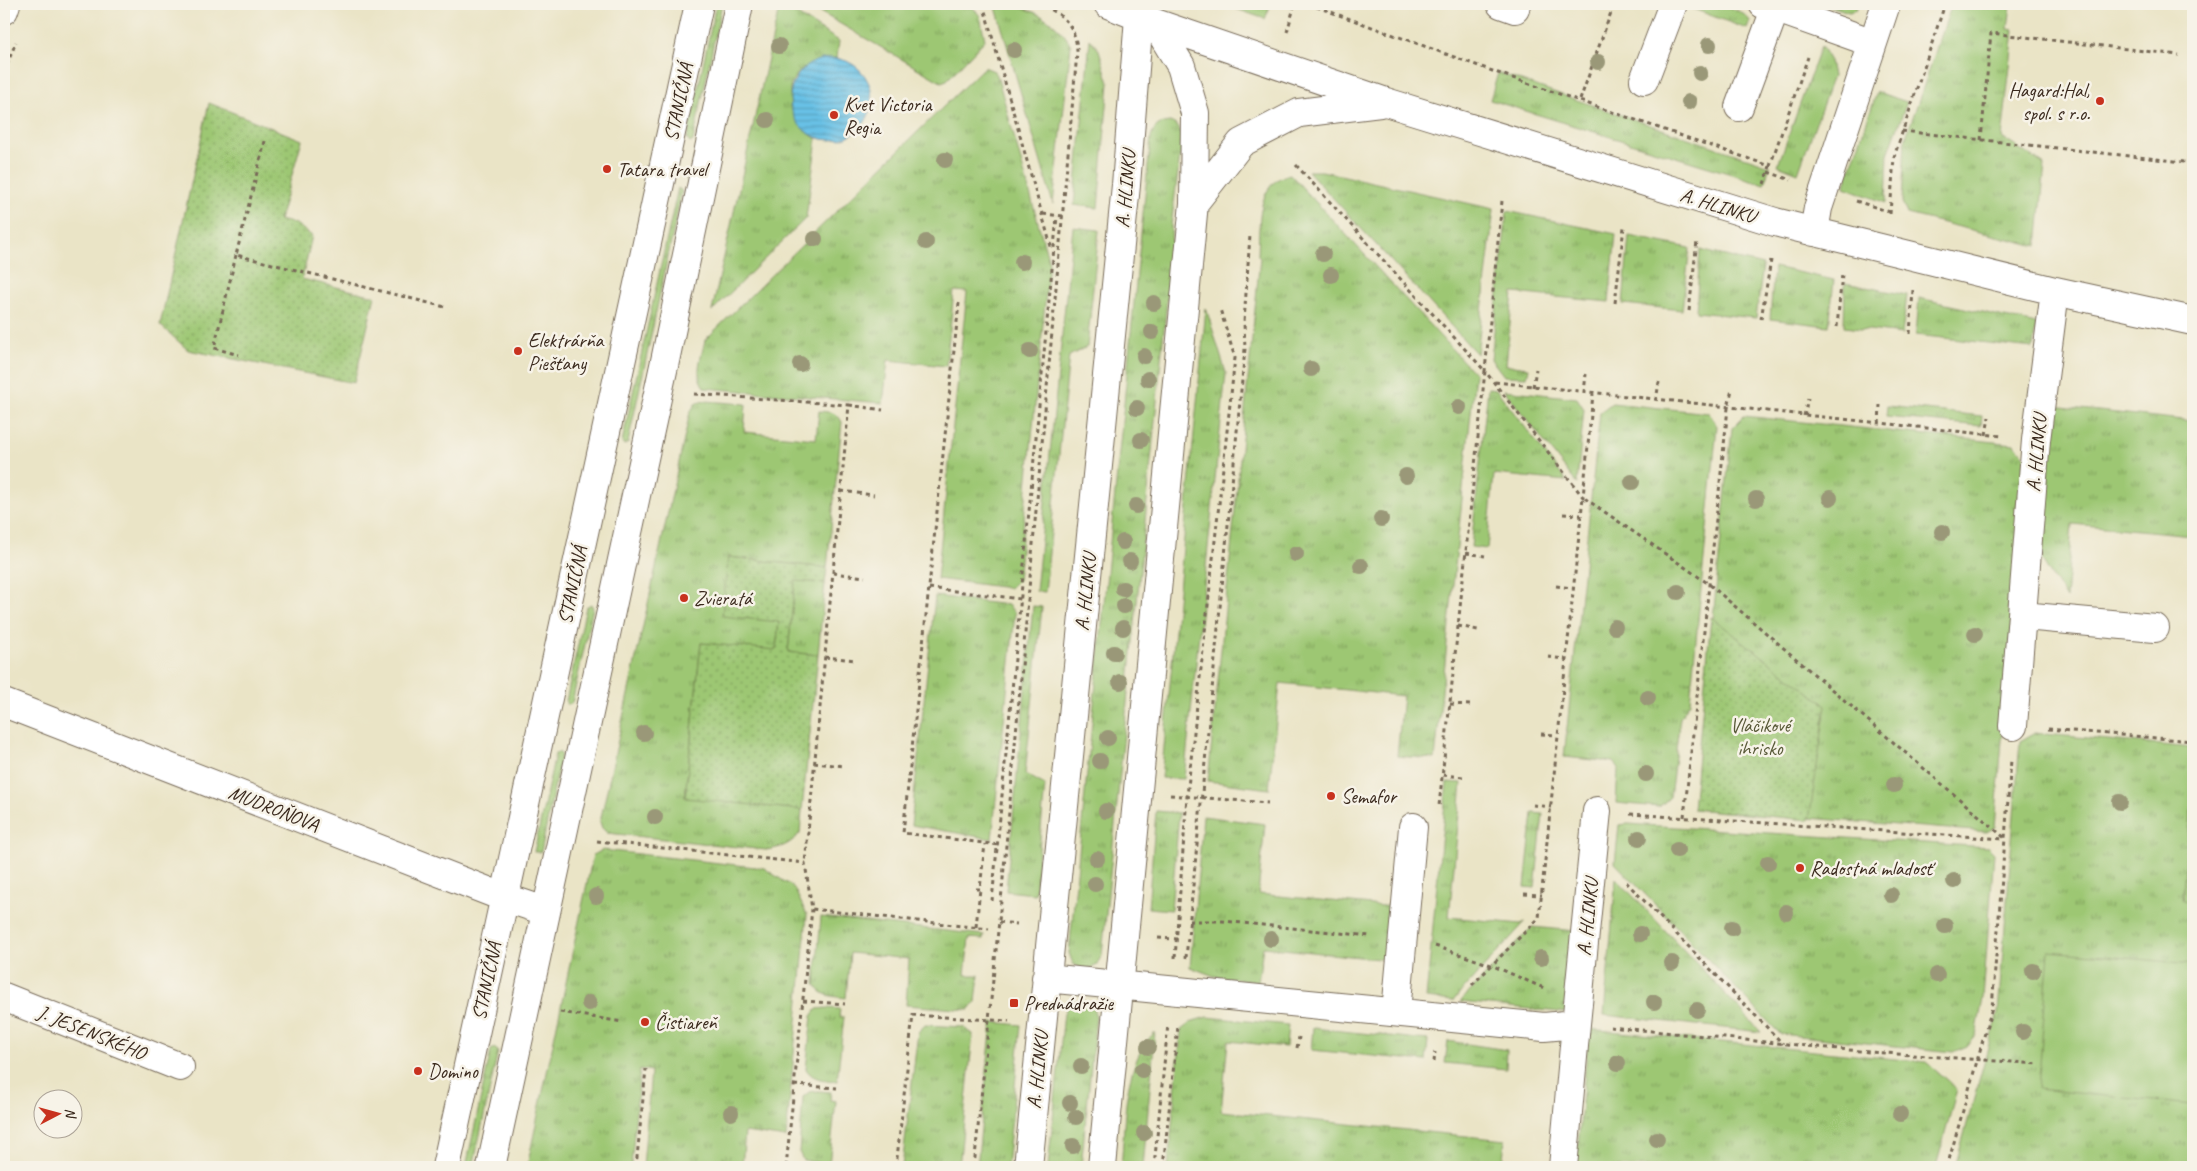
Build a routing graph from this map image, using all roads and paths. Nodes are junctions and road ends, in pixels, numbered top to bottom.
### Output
1 (6, 4) edge
2 (699, 4) edge
3 (738, 4) edge
4 (984, 4) edge
5 (1039, 4) edge
6 (1108, 4) edge
7 (1309, 4) edge
8 (1501, 4) edge
9 (1516, 4) edge
10 (1614, 4) edge
11 (1672, 4) edge
12 (1886, 4) edge
13 (1945, 4) edge
14 (1772, 5) edge
15 (4, 10) edge
16 (1147, 20) junction
17 (1873, 43) junction
18 (2179, 55) dead end
19 (1808, 57) dead end
20 (1644, 80) dead end
21 (1580, 100) junction
22 (1386, 102) junction
23 (1738, 106) dead end
24 (1902, 131) junction
25 (1981, 140) junction
26 (265, 141) dead end
27 (2193, 163) edge
28 (1296, 165) dead end
29 (1770, 166) junction
30 (1761, 193) dead end
31 (1502, 201) dead end
32 (1194, 203) junction
33 (1043, 214) junction
34 (1057, 216) junction
35 (1063, 216) junction
36 (1889, 220) dead end
37 (1624, 227) dead end
38 (1814, 232) junction
39 (1250, 235) dead end
40 (1697, 242) dead end
41 (1053, 252) junction
42 (236, 255) junction
43 (1771, 260) dead end
44 (1842, 274) dead end
45 (1913, 289) dead end
46 (2055, 291) junction
47 (1217, 301) dead end
48 (959, 303) dead end
49 (1615, 303) dead end
50 (445, 307) dead end
51 (1689, 311) dead end
52 (1761, 319) dead end
53 (2193, 321) edge
54 (1837, 326) dead end
55 (1910, 334) dead end
56 (239, 355) dead end
57 (1536, 369) dead end
58 (1486, 371) junction
59 (1586, 374) dead end
60 (1495, 382) junction
61 (1659, 382) dead end
62 (1533, 387) junction
63 (1732, 389) dead end
64 (1584, 393) junction
65 (685, 394) dead end
66 (1594, 394) junction
67 (1808, 398) dead end
68 (1656, 401) junction
69 (848, 405) junction
70 (1880, 405) dead end
71 (1728, 408) junction
72 (883, 410) dead end
73 (1804, 416) junction
74 (1989, 417) dead end
75 (1879, 424) junction
76 (1986, 435) junction
77 (2036, 440) junction
78 (841, 491) junction
79 (874, 495) dead end
80 (1583, 497) junction
81 (1563, 514) dead end
82 (1581, 515) junction
83 (1466, 553) junction
84 (1485, 556) dead end
85 (833, 573) junction
86 (865, 577) dead end
87 (1709, 584) junction
88 (1556, 586) dead end
89 (929, 588) junction
90 (1573, 588) junction
91 (1021, 599) junction
92 (2024, 616) junction
93 (1458, 626) junction
94 (2155, 628) dead end
95 (1478, 630) dead end
96 (825, 657) junction
97 (1548, 657) dead end
98 (1565, 658) junction
99 (856, 660) dead end
100 (4, 703) edge
101 (1450, 704) junction
102 (1470, 705) dead end
103 (2013, 726) junction
104 (1540, 734) dead end
105 (1557, 735) junction
106 (2193, 741) edge
107 (814, 763) junction
108 (845, 766) dead end
109 (1442, 775) junction
110 (1463, 777) dead end
111 (1137, 792) junction
112 (1187, 796) junction
113 (1201, 798) junction
114 (1268, 803) dead end
115 (1533, 805) dead end
116 (1551, 807) junction
117 (1597, 811) joint
118 (1438, 814) dead end
119 (1684, 817) junction
120 (1414, 827) dead end
121 (2006, 839) junction
122 (589, 840) dead end
123 (984, 844) junction
124 (999, 845) junction
125 (805, 862) junction
126 (1625, 881) dead end
127 (1524, 894) dead end
128 (1542, 895) junction
129 (503, 897) junction
130 (992, 901) dead end
131 (812, 909) junction
132 (545, 911) junction
133 (976, 927) junction
134 (989, 929) dead end
135 (1046, 978) junction
136 (1119, 985) junction
137 (1176, 990) junction
138 (4, 997) edge
139 (803, 1002) junction
140 (845, 1004) dead end
141 (552, 1011) dead end
142 (1396, 1012) junction
143 (1442, 1016) junction
144 (980, 1019) dead end
145 (623, 1022) dead end
146 (1576, 1024) junction
147 (1784, 1044) junction
148 (1976, 1059) junction
149 (2040, 1064) dead end
150 (180, 1067) dead end
151 (646, 1069) dead end
152 (794, 1085) junction
153 (837, 1088) dead end
154 (446, 1167) edge
155 (491, 1167) edge
156 (636, 1167) edge
157 (787, 1167) edge
158 (896, 1167) edge
159 (974, 1167) edge
160 (1028, 1167) edge
161 (1102, 1167) edge
162 (1154, 1167) edge
163 (1163, 1167) edge
164 (1563, 1167) edge
165 (1948, 1167) edge

1 - 15 street
2 - 129 street, STANIČNÁ
3 - 132 street, STANIČNÁ
4 - 33 path
5 - 35 path
6 - 16 street, A. HLINKU
7 - 21 path
8 - 9 street
10 - 21 path
11 - 20 street
12 - 17 street
13 - 24 path
14 - 17 street
14 - 23 street
16 - 22 street, A. HLINKU
16 - 32 street
16 - 135 street, A. HLINKU
17 - 38 street
18 - 25 path
19 - 29 path
21 - 29 path
22 - 32 street, A. HLINKU
22 - 38 street, A. HLINKU
24 - 25 path
24 - 36 path
25 - 27 path
26 - 42 path
28 - 58 path
29 - 30 path
31 - 58 path
32 - 111 street
33 - 34 path
33 - 41 path
34 - 35 path
34 - 41 path
35 - 159 path
37 - 49 path
38 - 46 street, A. HLINKU
39 - 113 path
40 - 51 path
41 - 91 path
42 - 50 path
42 - 56 path
43 - 52 path
44 - 54 path
45 - 55 path
46 - 53 street, A. HLINKU
46 - 77 street, A. HLINKU
47 - 112 path
48 - 89 path
57 - 62 path
58 - 60 path
58 - 83 path
59 - 64 path
60 - 62 path
60 - 80 path
61 - 68 path
62 - 64 path
63 - 71 path
64 - 66 path
65 - 69 path
66 - 68 path
66 - 80 path
67 - 73 path
68 - 71 path
69 - 72 path
69 - 78 path
70 - 75 path
71 - 73 path
71 - 87 path
73 - 75 path
74 - 76 path
75 - 76 path
76 - 77 path
77 - 92 street, A. HLINKU
78 - 79 path
78 - 85 path
80 - 82 path
80 - 87 path
81 - 82 path
82 - 90 path
83 - 84 path
83 - 93 path
85 - 86 path
85 - 96 path
87 - 119 path
87 - 121 path
88 - 90 path
89 - 91 path
89 - 123 path
90 - 98 path
91 - 124 path
92 - 94 street
92 - 103 street, A. HLINKU
93 - 95 path
93 - 101 path
96 - 99 path
96 - 107 path
97 - 98 path
98 - 105 path
100 - 129 street, MUDROŇOVA
101 - 102 path
101 - 109 path
103 - 106 path
103 - 121 path
104 - 105 path
105 - 116 path
107 - 108 path
107 - 125 path
109 - 110 path
109 - 118 path
111 - 112 path
111 - 136 street
112 - 113 path
112 - 137 path
113 - 114 path
113 - 137 path
115 - 116 path
116 - 128 path
117 - 119 path
117 - 146 street, A. HLINKU
119 - 121 path
120 - 142 street
121 - 148 path
122 - 125 path
123 - 124 path
123 - 133 path
124 - 130 path
125 - 131 path
126 - 147 path
127 - 128 path
128 - 143 path
129 - 132 street, MUDROŇOVA
129 - 154 street, STANIČNÁ
131 - 133 path
131 - 139 path
132 - 155 street, STANIČNÁ
133 - 134 path
135 - 136 street
135 - 160 street, A. HLINKU
136 - 137 street
136 - 161 street
137 - 142 street
137 - 162 path
137 - 163 path
138 - 150 street, J. JESENSKÉHO
139 - 140 path
139 - 152 path
141 - 145 path
142 - 143 street
143 - 146 street
144 - 158 path
146 - 147 path
146 - 164 street, A. HLINKU
147 - 148 path
148 - 149 path
148 - 165 path
151 - 156 path
152 - 153 path
152 - 157 path

